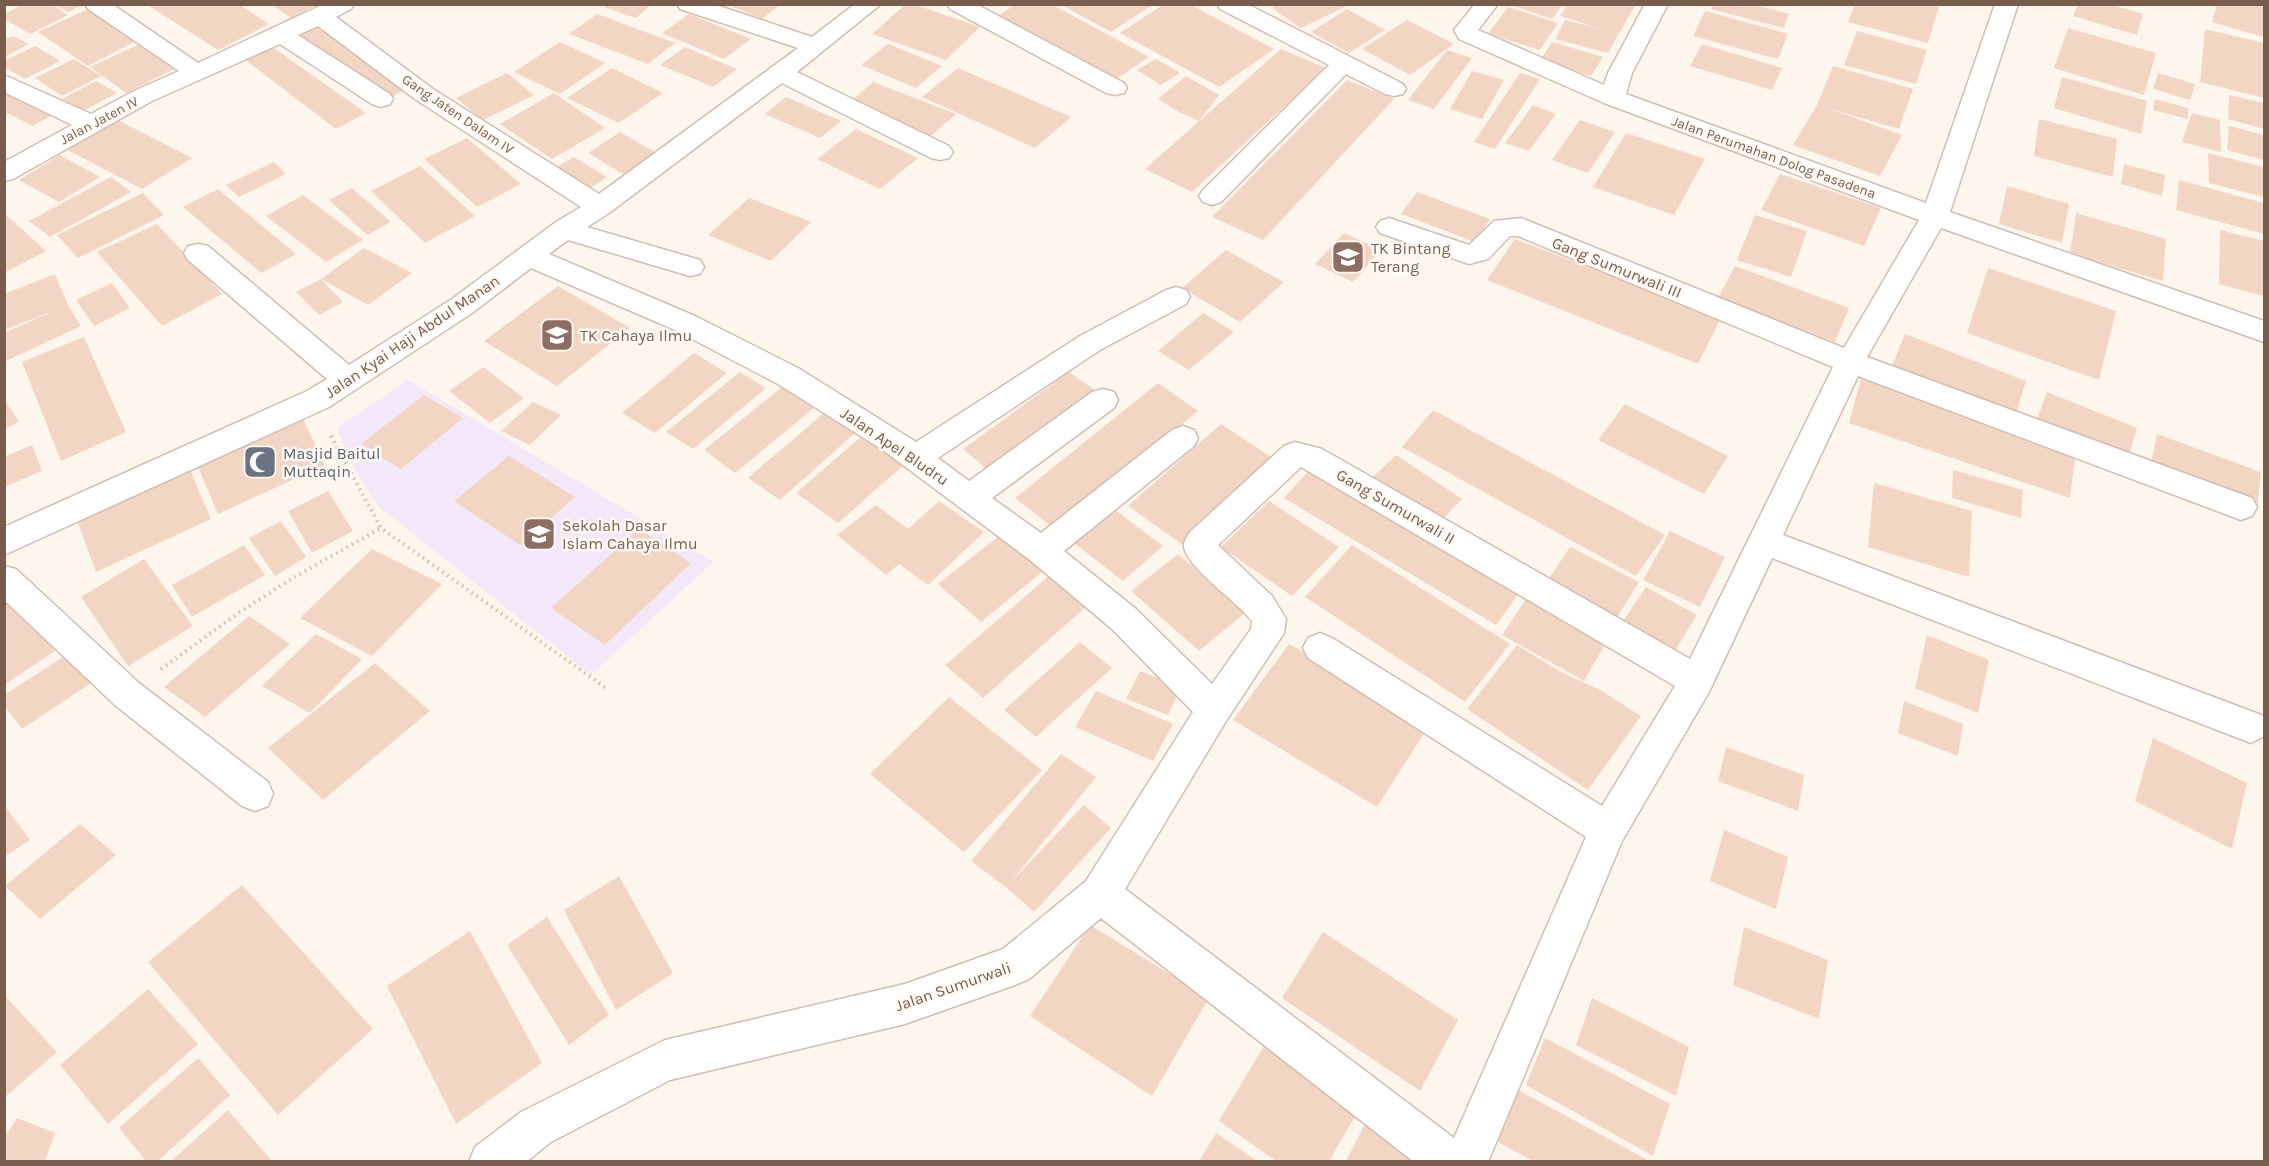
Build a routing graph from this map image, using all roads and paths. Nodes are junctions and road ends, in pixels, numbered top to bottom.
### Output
1 (96, 4) edge
2 (343, 4) edge
3 (688, 4) edge
4 (870, 4) edge
5 (958, 4) edge
6 (1228, 4) edge
7 (1487, 4) edge
8 (1657, 4) edge
9 (2007, 4) edge
10 (320, 16) junction
11 (283, 34) junction
12 (814, 45) junction
13 (1343, 64) junction
14 (195, 71) junction
15 (779, 72) junction
16 (4, 82) edge
17 (1115, 88) dead end
18 (1394, 89) dead end
19 (1613, 98) junction
20 (381, 99) dead end
21 (91, 124) junction
22 (940, 152) dead end
23 (4, 173) edge
24 (1212, 196) dead end
25 (600, 207) junction
26 (1935, 216) junction
27 (1389, 226) dead end
28 (565, 228) junction
29 (198, 253) dead end
30 (528, 256) junction
31 (690, 267) dead end
32 (1176, 297) dead end
33 (2265, 332) edge
34 (1850, 362) junction
35 (348, 380) junction
36 (318, 399) junction
37 (1103, 400) dead end
38 (1183, 438) dead end
39 (914, 458) junction
40 (969, 498) junction
41 (2241, 507) dead end
42 (381, 528) junction
43 (1762, 541) junction
44 (4, 542) edge
45 (1041, 551) junction
46 (4, 579) edge
47 (1269, 619) joint
48 (1320, 648) dead end
49 (1697, 681) junction
50 (606, 688) dead end
51 (127, 694) junction
52 (1214, 710) junction
53 (2252, 727) dead end
54 (255, 794) dead end
55 (1608, 830) junction
56 (1100, 894) junction
57 (490, 1161) edge
58 (1449, 1161) edge
59 (1466, 1161) edge

1 - 14 street
2 - 10 street, Jalan Jaten IV
3 - 12 street
4 - 12 street, Jalan Kyai Haji Abdul Manan
5 - 17 street
6 - 13 street
7 - 19 street, Jalan Perumahan Dolog Pasadena
8 - 19 street
9 - 26 street
10 - 11 street, Jalan Jaten IV
10 - 25 street, Gang Jaten Dalam IV
11 - 14 street, Jalan Jaten IV
11 - 20 street
12 - 15 street, Jalan Kyai Haji Abdul Manan
13 - 18 street
13 - 24 street
14 - 21 street, Jalan Jaten IV
15 - 22 street
15 - 25 street, Jalan Kyai Haji Abdul Manan
16 - 21 street
19 - 26 street, Jalan Perumahan Dolog Pasadena
21 - 23 street, Jalan Jaten IV
25 - 28 street, Jalan Kyai Haji Abdul Manan
26 - 33 street, Jalan Perumahan Dolog Pasadena
26 - 34 street
27 - 34 street, Gang Sumurwali III
28 - 30 street, Jalan Kyai Haji Abdul Manan
28 - 31 street
29 - 35 street
30 - 35 street, Jalan Kyai Haji Abdul Manan
30 - 39 street, Jalan Apel Bludru
32 - 39 street
34 - 41 street
34 - 43 street
35 - 36 street, Jalan Kyai Haji Abdul Manan
36 - 42 path
36 - 44 street, Jalan Kyai Haji Abdul Manan
37 - 40 street
38 - 45 street
39 - 40 street, Jalan Apel Bludru
40 - 45 street, Jalan Apel Bludru
42 - 50 path
42 - 51 path
43 - 49 street
43 - 53 street
45 - 52 street, Jalan Apel Bludru
46 - 51 street
47 - 49 street, Gang Sumurwali II
47 - 52 street, Jalan Sumurwali
48 - 55 street
49 - 55 street
51 - 54 street
52 - 56 street, Jalan Sumurwali
55 - 59 street
56 - 57 street, Jalan Sumurwali
56 - 58 street

